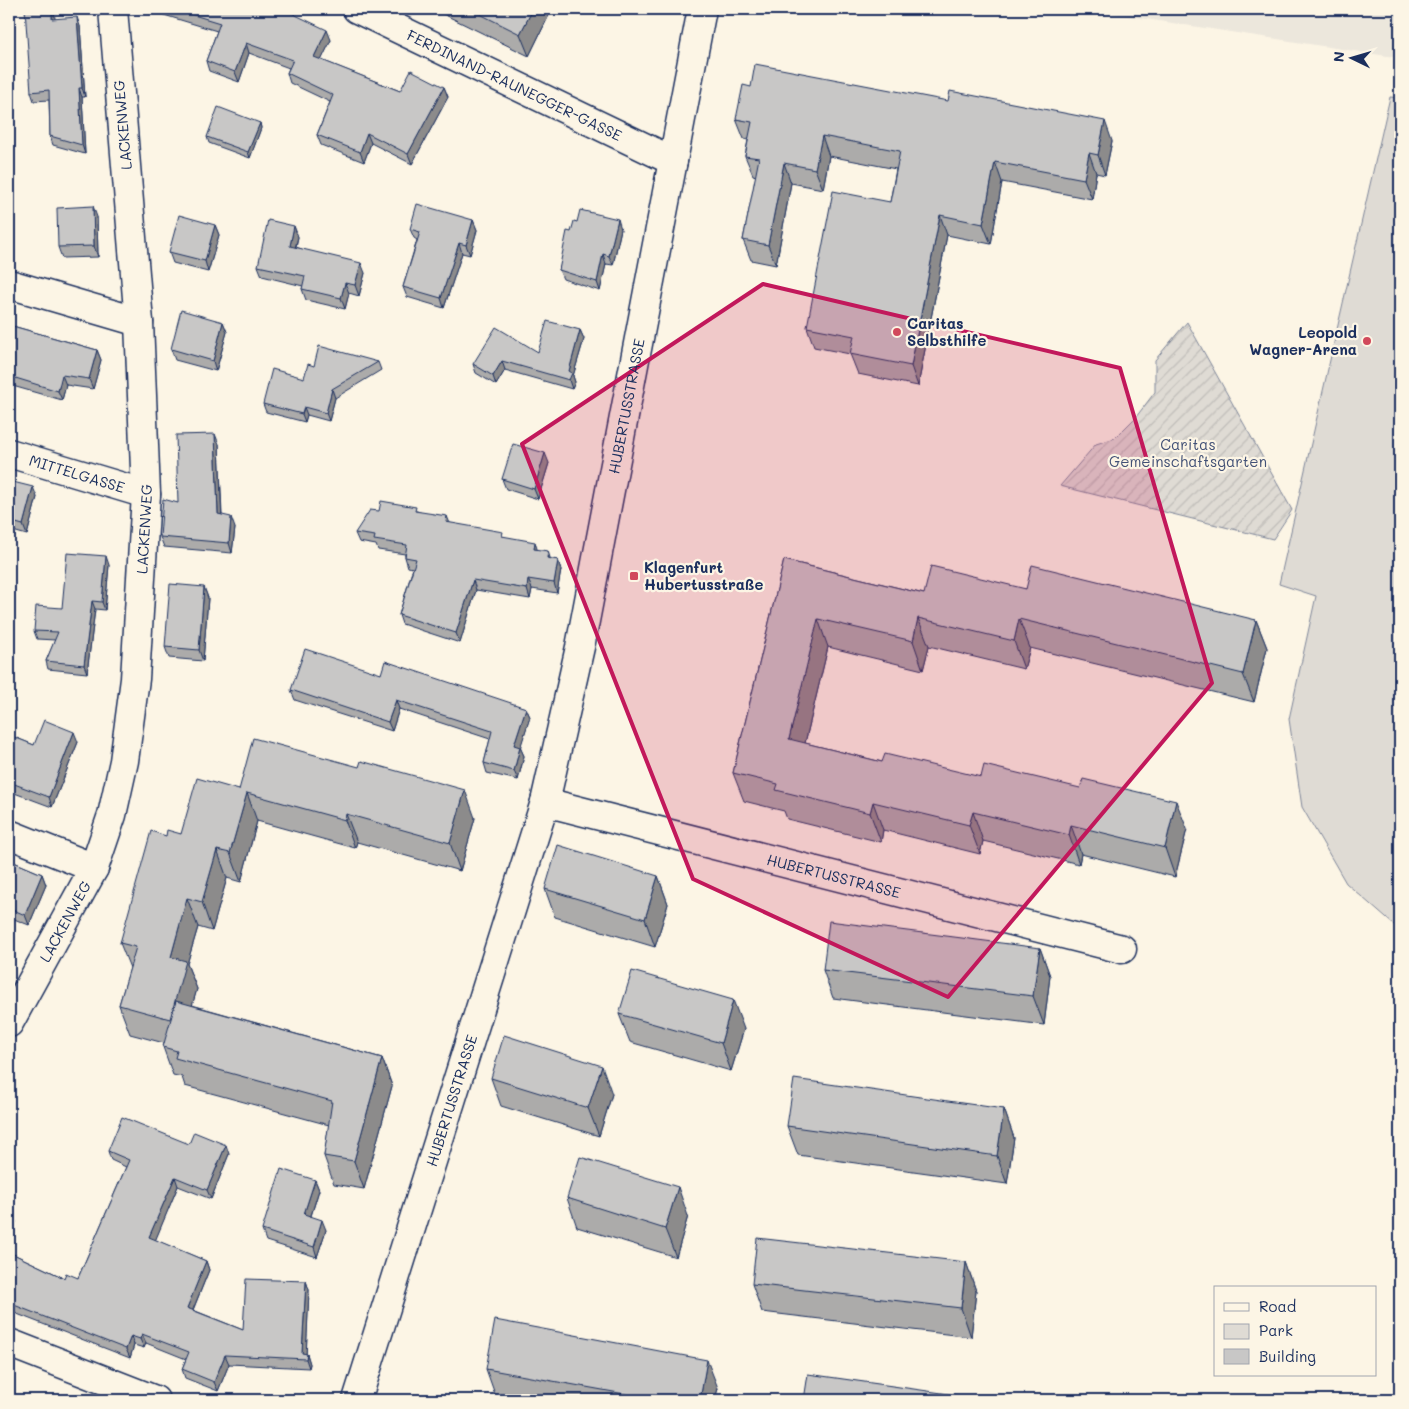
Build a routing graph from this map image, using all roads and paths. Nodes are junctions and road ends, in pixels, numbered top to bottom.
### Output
1 (113, 9) edge
2 (357, 9) edge
3 (702, 9) edge
4 (673, 161) junction
5 (9, 284) edge
6 (139, 322) junction
7 (9, 453) edge
8 (146, 494) junction
9 (545, 802) junction
10 (9, 834) edge
11 (94, 868) junction
12 (1122, 949) dead end
13 (9, 1023) edge
14 (9, 1343) edge
15 (155, 1400) edge
16 (357, 1400) edge

1 - 6 street, LACKENWEG
2 - 4 street, FERDINAND-RAUNEGGER-GASSE
3 - 4 street, HUBERTUSSTRASSE
4 - 9 street, HUBERTUSSTRASSE
5 - 6 street
6 - 8 street, LACKENWEG
7 - 8 street, MITTELGASSE
8 - 11 street, LACKENWEG
9 - 12 street, HUBERTUSSTRASSE
9 - 16 street, HUBERTUSSTRASSE
10 - 11 street
11 - 13 street, LACKENWEG
14 - 15 street

